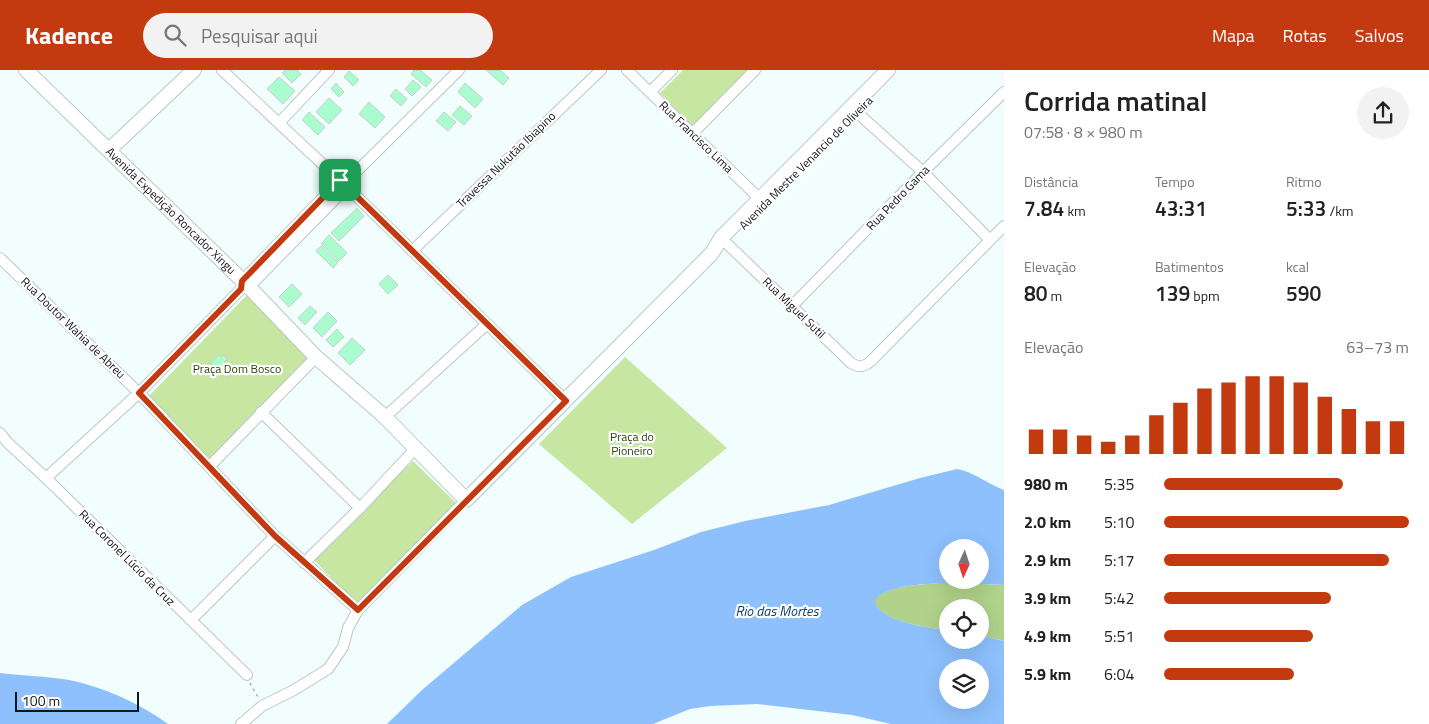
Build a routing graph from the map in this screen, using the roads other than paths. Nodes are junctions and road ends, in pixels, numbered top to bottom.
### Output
1 (26, 70) edge
2 (194, 70) edge
3 (222, 70) edge
4 (329, 70) edge
5 (460, 70) edge
6 (601, 70) edge
7 (627, 70) edge
8 (672, 70) edge
9 (755, 70) edge
10 (888, 70) edge
11 (899, 70) edge
12 (650, 92) junction
13 (1004, 92) edge
14 (854, 109) junction
15 (278, 123) junction
16 (693, 133) junction
17 (109, 150) junction
18 (923, 172) junction
19 (346, 182) junction
20 (762, 202) junction
21 (1004, 226) edge
22 (990, 240) junction
23 (723, 241) junction
24 (412, 251) junction
25 (0, 258) edge
26 (244, 286) junction
27 (792, 306) junction
28 (487, 324) junction
29 (316, 357) junction
30 (139, 393) junction
31 (566, 401) junction
32 (261, 412) junction
33 (385, 417) junction
34 (0, 433) edge
35 (3, 441) edge
36 (415, 450) junction
37 (210, 466) junction
38 (46, 478) junction
39 (466, 500) junction
40 (360, 508) junction
41 (275, 536) junction
42 (304, 562) junction
43 (358, 610) junction
44 (191, 620) junction
45 (247, 675) road end
46 (242, 724) edge

1 - 17 street, Avenida Expedição Roncador Xingu
2 - 17 street
3 - 15 street
4 - 15 street
5 - 19 street
6 - 24 street, Travessa Nukutão Ibiapino
7 - 12 street, Rua Francisco Lima
8 - 12 street
9 - 16 street
10 - 14 street, Avenida Mestre Venancio de Oliveira
11 - 14 street, Avenida Mestre Venancio de Oliveira
12 - 16 street, Rua Francisco Lima
13 - 18 street, Rua Pedro Gama
14 - 18 street
14 - 20 street, Avenida Mestre Venancio de Oliveira
15 - 19 street
16 - 20 street, Rua Francisco Lima
17 - 26 street, Avenida Expedição Roncador Xingu
18 - 22 street
18 - 27 street, Rua Pedro Gama
19 - 24 street
19 - 26 street
20 - 23 street, Avenida Mestre Venancio de Oliveira
21 - 22 street
22 - 27 street, Rua Miguel Sutil
23 - 27 street, Rua Miguel Sutil
23 - 31 street, Avenida Mestre Venancio de Oliveira
24 - 28 street
25 - 30 street, Rua Doutor Wahia de Abreu
26 - 29 street, Avenida Expedição Roncador Xingu
26 - 30 street
28 - 31 street
28 - 33 street
29 - 32 street
29 - 33 street, Avenida Expedição Roncador Xingu
30 - 37 street, Rua Doutor Wahia de Abreu
30 - 38 street
31 - 39 street, Avenida Mestre Venancio de Oliveira
32 - 37 street
32 - 40 street
33 - 36 street, Avenida Expedição Roncador Xingu
34 - 35 street, Rua Coronel Lúcio da Cruz
35 - 38 street, Rua Coronel Lúcio da Cruz
36 - 39 street, Avenida Expedição Roncador Xingu
36 - 40 street
37 - 41 street, Rua Doutor Wahia de Abreu
38 - 44 street, Rua Coronel Lúcio da Cruz
39 - 43 street, Avenida Mestre Venancio de Oliveira
40 - 42 street
41 - 42 street, Rua Doutor Wahia de Abreu
41 - 44 street
42 - 43 street, Rua Doutor Wahia de Abreu
43 - 46 street, Avenida Mestre Venancio de Oliveira
44 - 45 street, Rua Coronel Lúcio da Cruz

